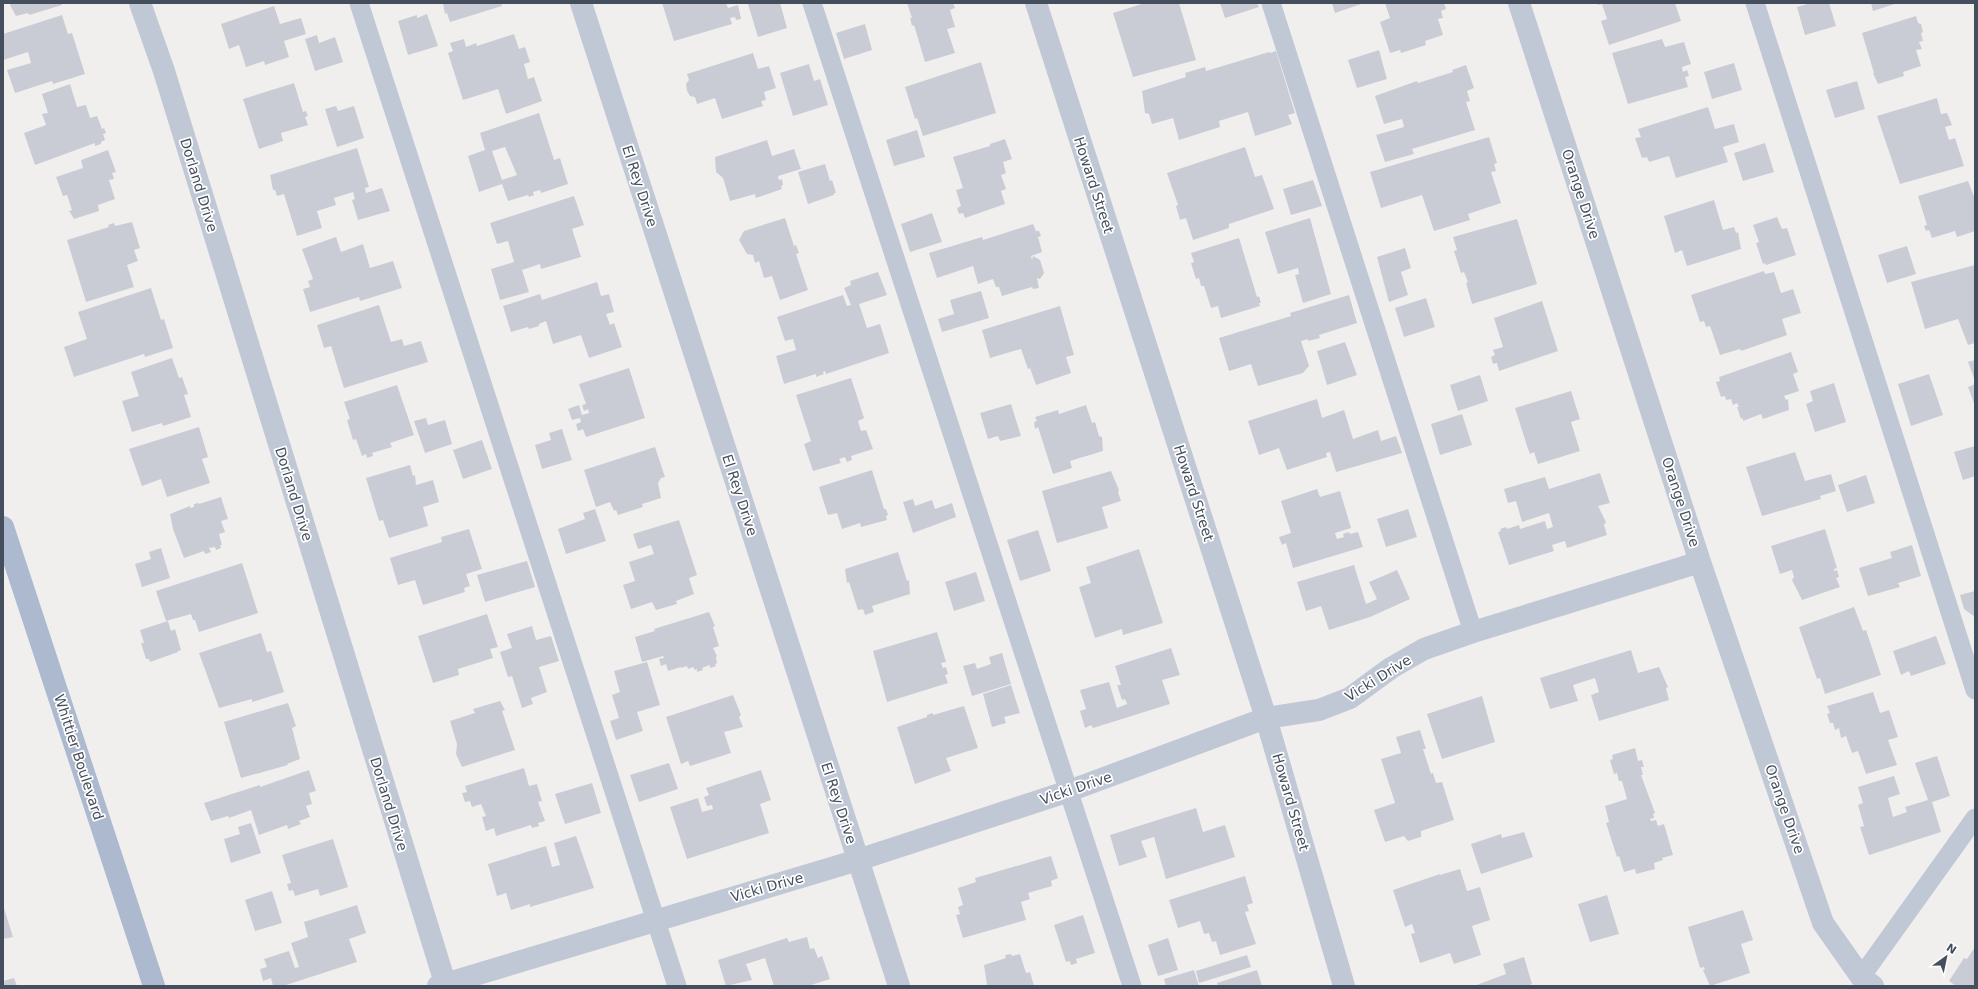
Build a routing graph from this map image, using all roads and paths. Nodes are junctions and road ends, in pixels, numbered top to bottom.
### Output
1 (140, 3) edge
2 (359, 3) edge
3 (581, 3) edge
4 (812, 3) edge
5 (1036, 3) edge
6 (1271, 3) edge
7 (1519, 3) edge
8 (1755, 3) edge
9 (3, 527) edge
10 (1700, 562) junction
11 (1473, 632) junction
12 (1975, 690) edge
13 (1266, 718) junction
14 (1069, 791) junction
15 (1975, 818) edge
16 (858, 860) junction
17 (656, 920) junction
18 (1867, 981) edge
19 (443, 985) edge
20 (154, 986) edge
21 (677, 986) edge
22 (899, 986) edge
23 (1132, 986) edge
24 (1344, 986) edge

1 - 19 street, Dorland Drive
2 - 17 lane
3 - 16 street, El Rey Drive
4 - 14 lane
5 - 13 street, Howard Street
6 - 11 lane
7 - 10 street, Orange Drive
8 - 12 lane
9 - 20 main road, Whittier Boulevard
10 - 11 street, Vicki Drive
10 - 18 street, Orange Drive
11 - 13 street, Vicki Drive
13 - 14 street, Vicki Drive
13 - 24 street, Howard Street
14 - 16 street, Vicki Drive
14 - 23 lane
15 - 18 lane
16 - 17 street, Vicki Drive
16 - 22 street, El Rey Drive
17 - 19 street, Vicki Drive
17 - 21 lane

